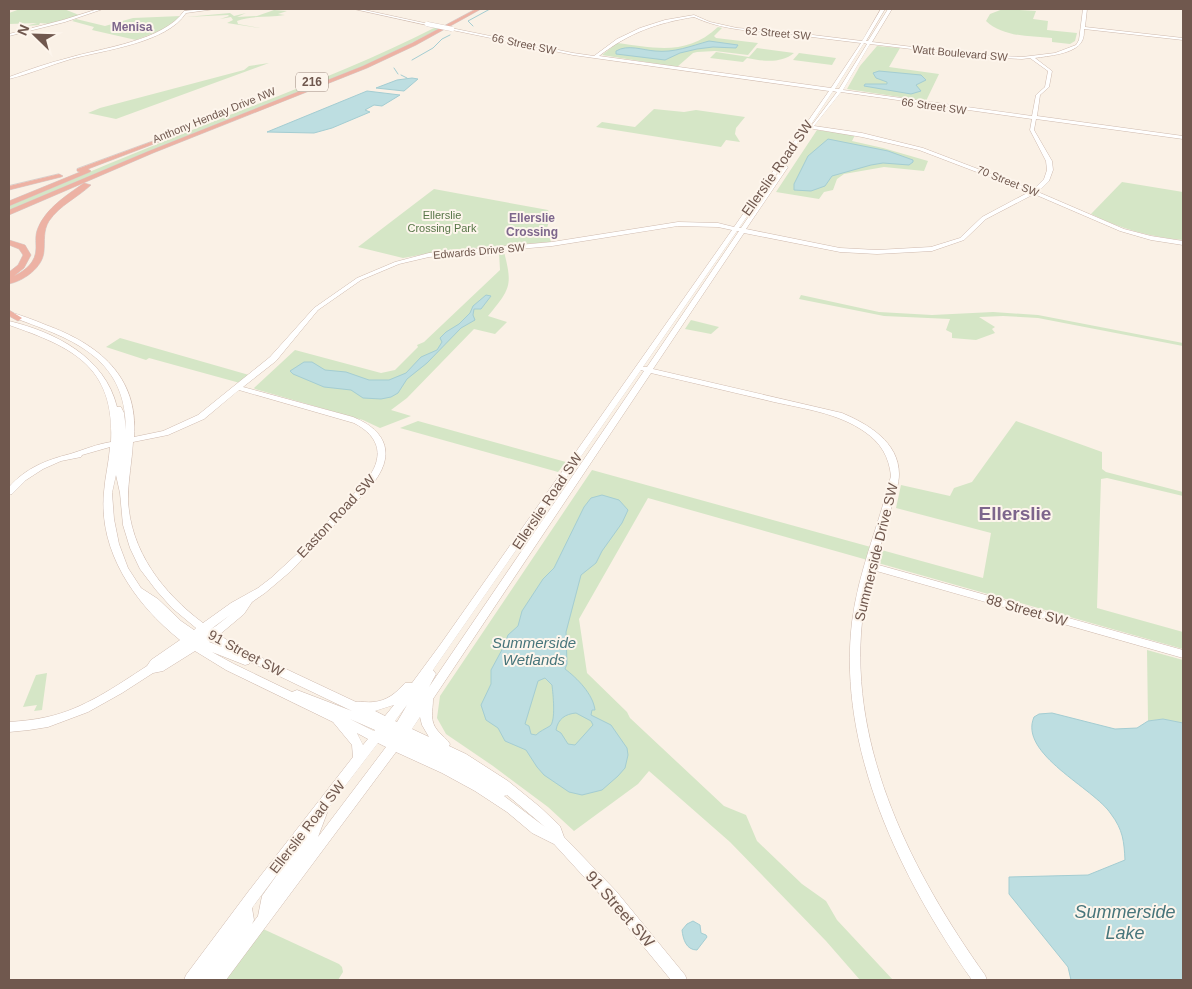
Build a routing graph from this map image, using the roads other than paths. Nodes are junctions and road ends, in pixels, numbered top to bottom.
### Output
1 (101, 9) edge
2 (213, 9) edge
3 (356, 9) edge
4 (466, 9) edge
5 (480, 9) edge
6 (883, 9) edge
7 (890, 9) edge
8 (1085, 9) edge
9 (184, 10) edge
10 (691, 11) dead end
11 (694, 16) junction
12 (872, 28) junction
13 (1083, 28) junction
14 (9, 35) edge
15 (1183, 39) edge
16 (864, 42) junction
17 (871, 43) junction
18 (864, 54) junction
19 (595, 57) junction
20 (1031, 57) junction
21 (852, 61) junction
22 (859, 62) junction
23 (686, 70) junction
24 (851, 75) junction
25 (9, 78) edge
26 (835, 91) junction
27 (281, 100) junction
28 (1033, 118) junction
29 (810, 126) junction
30 (169, 137) junction
31 (1183, 139) edge
32 (9, 188) edge
33 (1034, 192) junction
34 (754, 200) joint
35 (9, 204) edge
36 (9, 213) edge
37 (738, 230) junction
38 (782, 239) joint
39 (1166, 241) joint
40 (9, 242) edge
41 (1183, 244) edge
42 (9, 280) edge
43 (9, 314) edge
44 (18, 318) joint
45 (9, 323) edge
46 (645, 367) junction
47 (242, 389) junction
48 (122, 445) junction
49 (9, 492) edge
50 (870, 566) junction
51 (472, 608) junction
52 (198, 638) junction
53 (1183, 654) edge
54 (268, 686) junction
55 (430, 693) junction
56 (351, 705) junction
57 (335, 719) junction
58 (9, 726) edge
59 (393, 733) junction
60 (462, 758) junction
61 (358, 763) junction
62 (324, 803) junction
63 (536, 811) junction
64 (558, 840) junction
65 (245, 907) junction
66 (264, 916) junction
67 (209, 955) junction
68 (191, 980) edge
69 (201, 980) edge
70 (210, 980) edge
71 (218, 980) edge
72 (680, 980) edge
73 (980, 980) edge

1 - 14 main road
2 - 9 main road
3 - 19 main road, 66 Street SW, bridge
4 - 30 highway, Anthony Henday Drive NW / 216
5 - 27 highway, Anthony Henday Drive NW / 216
6 - 12 main road
7 - 17 main road, Ellerslie Road SW
8 - 13 main road, Watt Boulevard SW
9 - 25 main road
10 - 11 main road
11 - 16 main road, 62 Street SW
11 - 19 street
12 - 16 main road
12 - 17 main road
13 - 15 main road
13 - 20 main road, Watt Boulevard SW
16 - 17 main road, Watt Boulevard SW
16 - 18 main road
16 - 21 main road
17 - 18 main road, Ellerslie Road SW
17 - 20 main road, Watt Boulevard SW
18 - 22 main road, Ellerslie Road SW
19 - 23 main road, 66 Street SW
20 - 28 main road
21 - 22 street
21 - 24 main road
21 - 26 main road
22 - 24 main road, Ellerslie Road SW
23 - 26 main road, 66 Street SW
23 - 26 main road, 66 Street SW
24 - 26 main road, Ellerslie Road SW
26 - 28 main road, 66 Street SW
26 - 28 main road, 66 Street SW
26 - 29 main road, Ellerslie Road SW
26 - 29 main road, Ellerslie Road SW
27 - 36 highway, Anthony Henday Drive NW / 216
27 - 42 highway
28 - 31 main road, 66 Street SW
28 - 33 main road
29 - 33 main road, 70 Street SW
29 - 34 main road, Ellerslie Road SW
29 - 37 main road, Ellerslie Road SW
30 - 32 highway
30 - 35 highway, Anthony Henday Drive NW / 216
33 - 38 main road
33 - 39 street, 70 Street SW
34 - 37 street
37 - 38 street
37 - 46 main road, Ellerslie Road SW
37 - 46 main road, Ellerslie Road SW
37 - 47 main road, Edwards Drive SW
39 - 41 main road, 70 Street SW
40 - 42 highway
43 - 44 highway
44 - 48 main road
45 - 48 main road
46 - 50 main road, Summerside Drive SW
46 - 51 main road, Ellerslie Road SW
46 - 55 main road, Ellerslie Road SW
47 - 48 main road, Edwards Drive SW
47 - 52 main road, Easton Road SW
48 - 49 main road, Edwards Drive SW
48 - 52 main road, 91 Street SW
48 - 52 main road
50 - 53 main road, 88 Street SW
50 - 73 main road, Summerside Drive SW
51 - 56 main road
51 - 59 main road
52 - 54 main road, 91 Street SW
52 - 56 main road, 91 Street SW
52 - 58 main road, Easton Road SW
54 - 57 main road, 91 Street SW
54 - 59 main road
55 - 59 main road, Ellerslie Road SW
55 - 60 main road
56 - 59 main road, 91 Street SW
57 - 59 main road, 91 Street SW
57 - 61 main road
59 - 60 main road, 91 Street SW
59 - 61 street, Ellerslie Road SW
59 - 63 main road
59 - 64 main road, 91 Street SW
59 - 66 street, Ellerslie Road SW
60 - 63 main road, 91 Street SW
61 - 62 main road, Ellerslie Road SW
62 - 65 main road, Ellerslie Road SW
62 - 66 street
63 - 64 main road, 91 Street SW
64 - 72 street, 91 Street SW
65 - 67 main road, Ellerslie Road SW
65 - 70 main road
66 - 71 street, Ellerslie Road SW
67 - 68 main road, Ellerslie Road SW
67 - 69 main road

